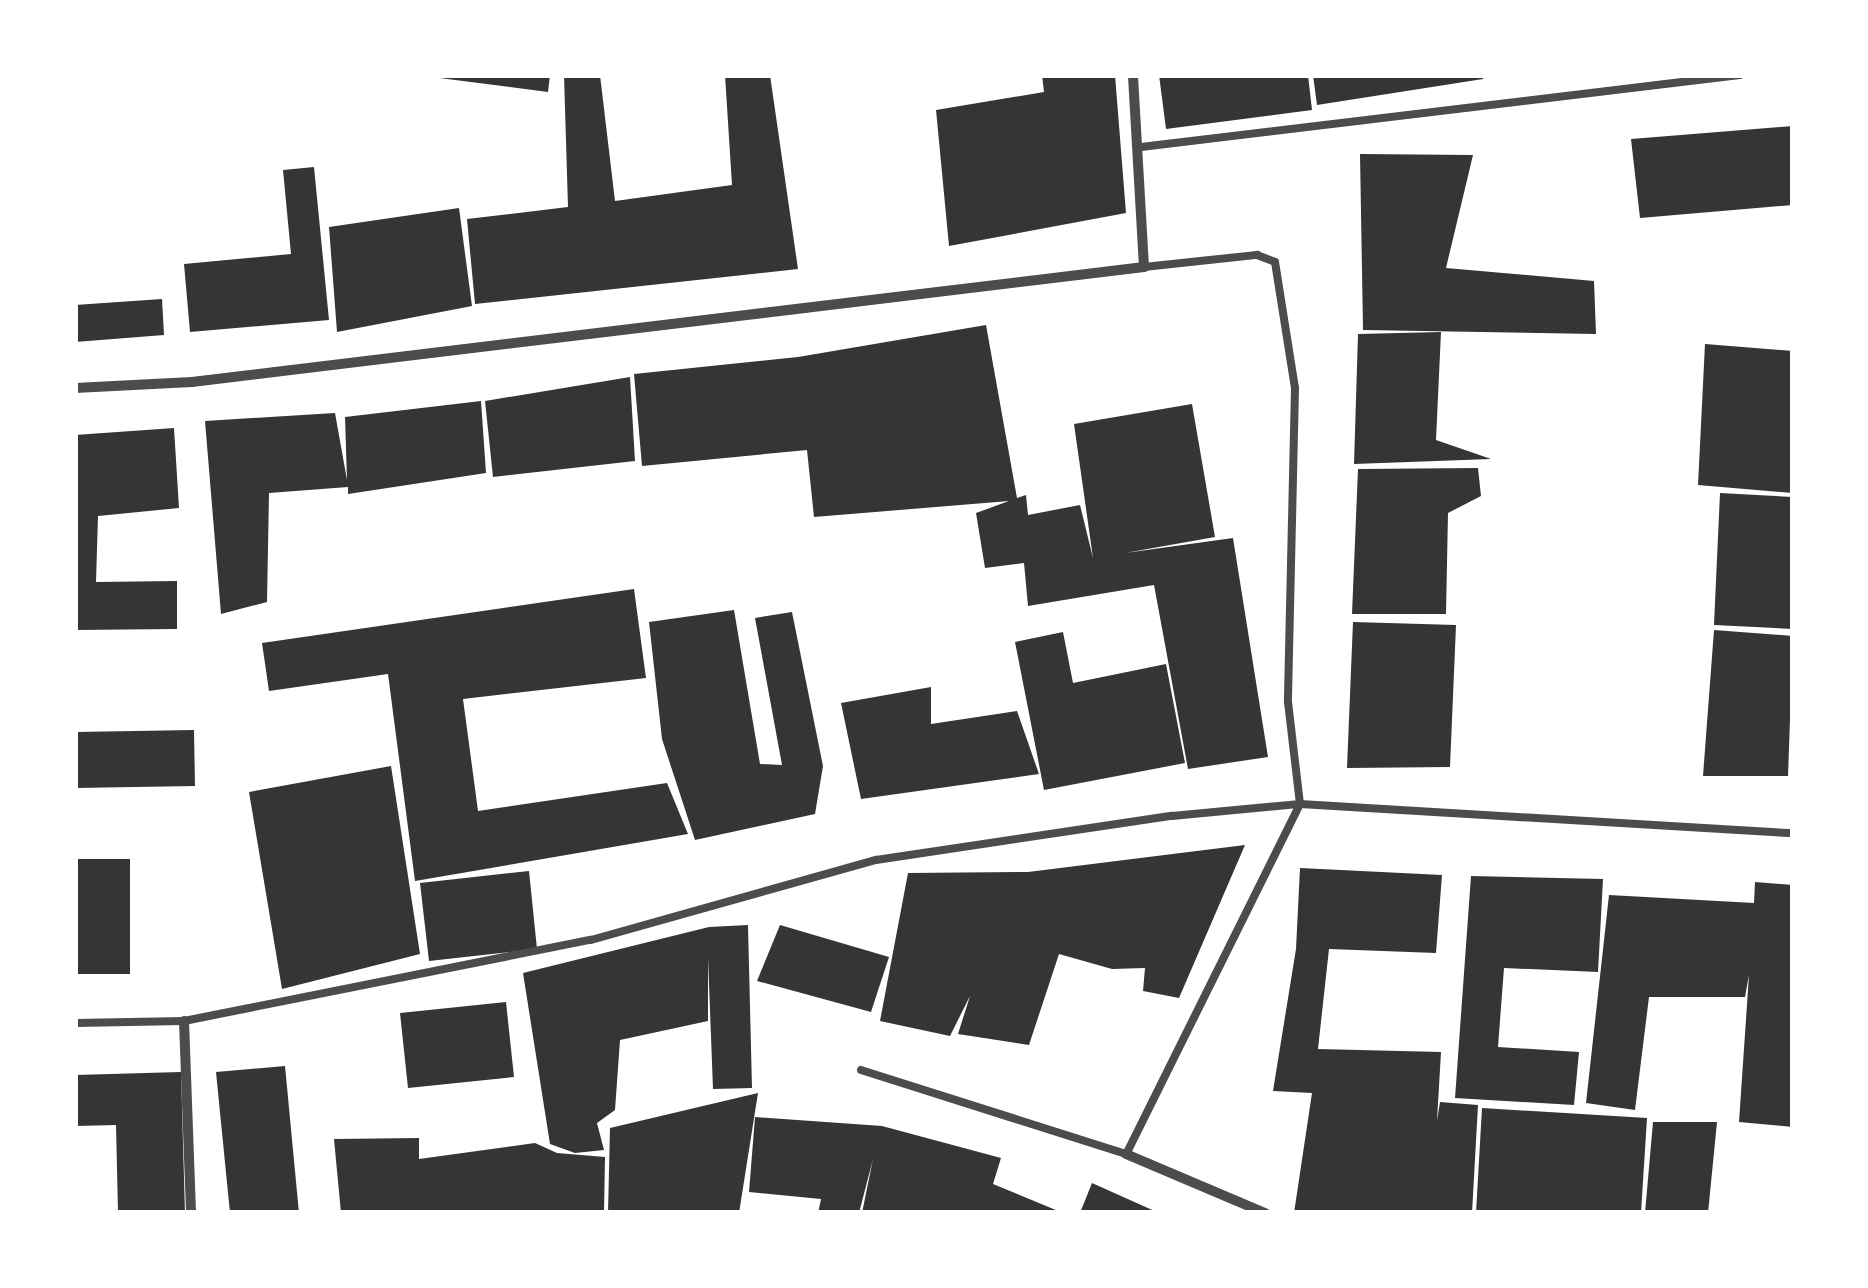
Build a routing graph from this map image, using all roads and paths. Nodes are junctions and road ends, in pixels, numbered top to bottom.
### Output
1 (1133, 75) edge
2 (1740, 75) edge
3 (1140, 146) junction
4 (1144, 267) junction
5 (75, 388) edge
6 (1300, 804) junction
7 (1793, 833) edge
8 (184, 1021) junction
9 (75, 1023) edge
10 (861, 1070) dead end
11 (1126, 1154) junction
12 (191, 1213) edge
13 (1265, 1213) edge

1 - 3 street
2 - 3 lane
3 - 4 street
4 - 5 street
4 - 6 lane
6 - 7 lane
6 - 8 lane
6 - 11 lane
8 - 9 lane
8 - 12 street
10 - 11 lane
11 - 13 street

